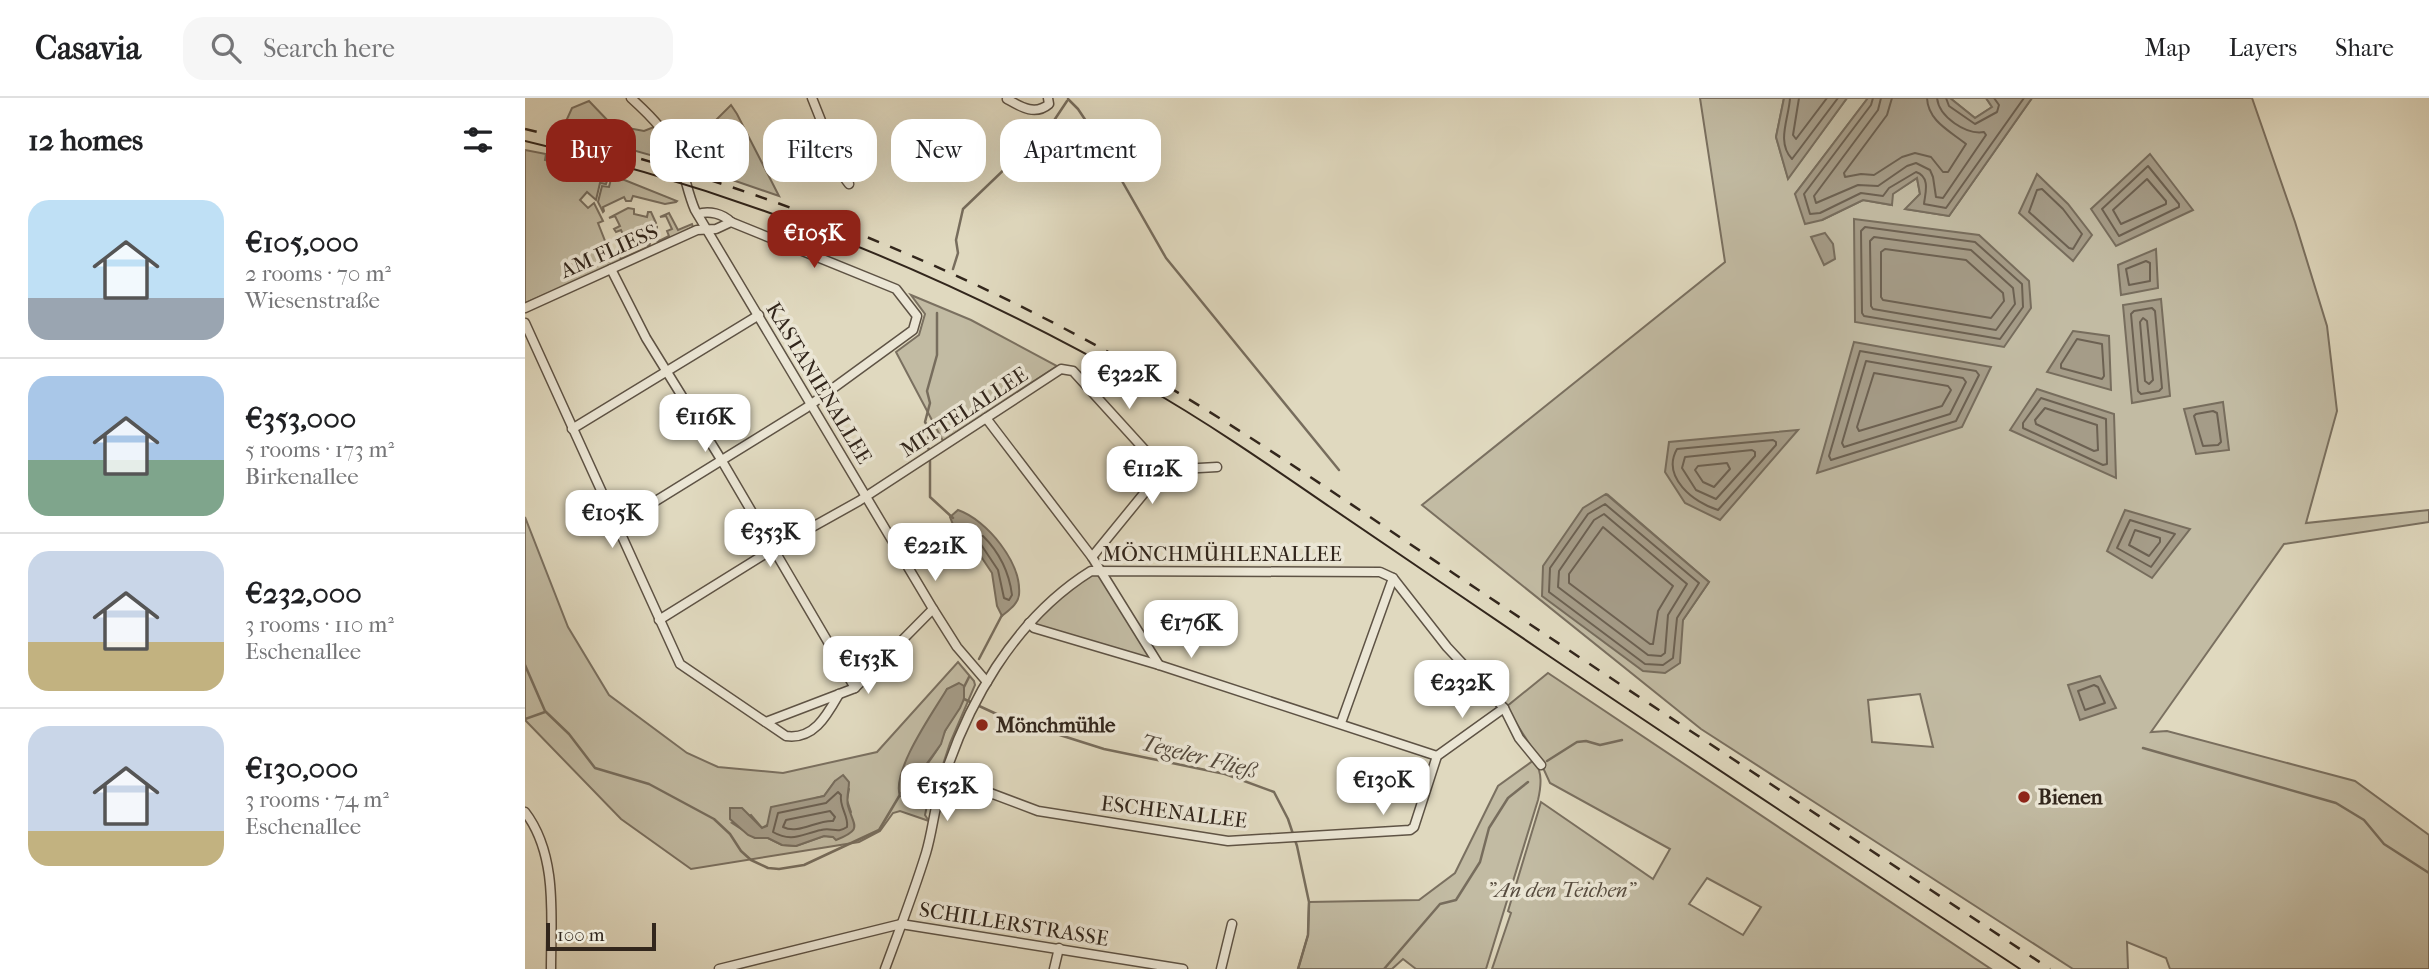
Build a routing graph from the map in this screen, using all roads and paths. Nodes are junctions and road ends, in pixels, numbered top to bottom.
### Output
1 (631, 98) edge
2 (812, 98) edge
3 (1006, 98) edge
4 (1048, 98) edge
5 (849, 184) dead end
6 (698, 214) junction
7 (731, 222) junction
8 (707, 228) junction
9 (611, 269) junction
10 (525, 308) edge
11 (759, 315) junction
12 (525, 323) edge
13 (667, 373) junction
14 (811, 404) junction
15 (986, 418) junction
16 (572, 429) junction
17 (722, 461) junction
18 (1217, 467) dead end
19 (1163, 470) junction
20 (866, 496) junction
21 (617, 525) junction
22 (773, 549) junction
23 (1092, 557) junction
24 (1102, 572) junction
25 (1392, 578) junction
26 (933, 610) junction
27 (659, 621) junction
28 (1028, 624) junction
29 (1159, 665) junction
30 (987, 682) junction
31 (855, 688) junction
32 (839, 694) junction
33 (1504, 708) junction
34 (766, 722) junction
35 (1341, 723) junction
36 (1437, 756) junction
37 (1541, 765) dead end
38 (945, 776) junction
39 (525, 812) edge
40 (901, 924) junction
41 (1232, 924) dead end
42 (1059, 948) junction
43 (551, 969) edge
44 (719, 969) edge
45 (885, 969) edge
46 (1054, 969) edge
47 (1183, 969) edge
48 (1221, 969) edge

1 - 6 street, KASTANIENALLEE
2 - 5 street
3 - 4 street
6 - 7 street
6 - 8 street, KASTANIENALLEE
7 - 8 street, AM FLIESS
7 - 14 street
8 - 9 street, AM FLIESS
8 - 11 street, KASTANIENALLEE
9 - 10 street, AM FLIESS
9 - 13 street
11 - 13 street
11 - 14 street, KASTANIENALLEE
12 - 16 street
13 - 16 street
13 - 17 street
14 - 17 street
14 - 20 street, KASTANIENALLEE
15 - 19 street, MITTELALLEE
15 - 20 street, MITTELALLEE
15 - 23 street
16 - 21 street
17 - 21 street
17 - 22 street
18 - 19 street
19 - 23 street
20 - 22 street, MITTELALLEE
20 - 26 street, KASTANIENALLEE
21 - 27 street
22 - 27 street, MITTELALLEE
22 - 31 street
23 - 24 street
24 - 25 street, MÖNCHMÜHLENALLEE
24 - 28 street, MÖNCHMÜHLENALLEE
24 - 29 street
25 - 33 street
25 - 35 street
26 - 30 street, KASTANIENALLEE
26 - 31 street
27 - 34 street
28 - 29 street
28 - 30 street, MÖNCHMÜHLENALLEE
29 - 35 street
30 - 38 street, MÖNCHMÜHLENALLEE
31 - 32 street
32 - 34 street
32 - 34 street
33 - 36 street
33 - 37 street
35 - 36 street
36 - 38 street, ESCHENALLEE
38 - 40 street, MÖNCHMÜHLENALLEE
39 - 43 street
40 - 42 street, SCHILLERSTRASSE
40 - 44 street, SCHILLERSTRASSE
40 - 45 street, MÖNCHMÜHLENALLEE
41 - 48 street
42 - 46 street
42 - 47 street, SCHILLERSTRASSE

